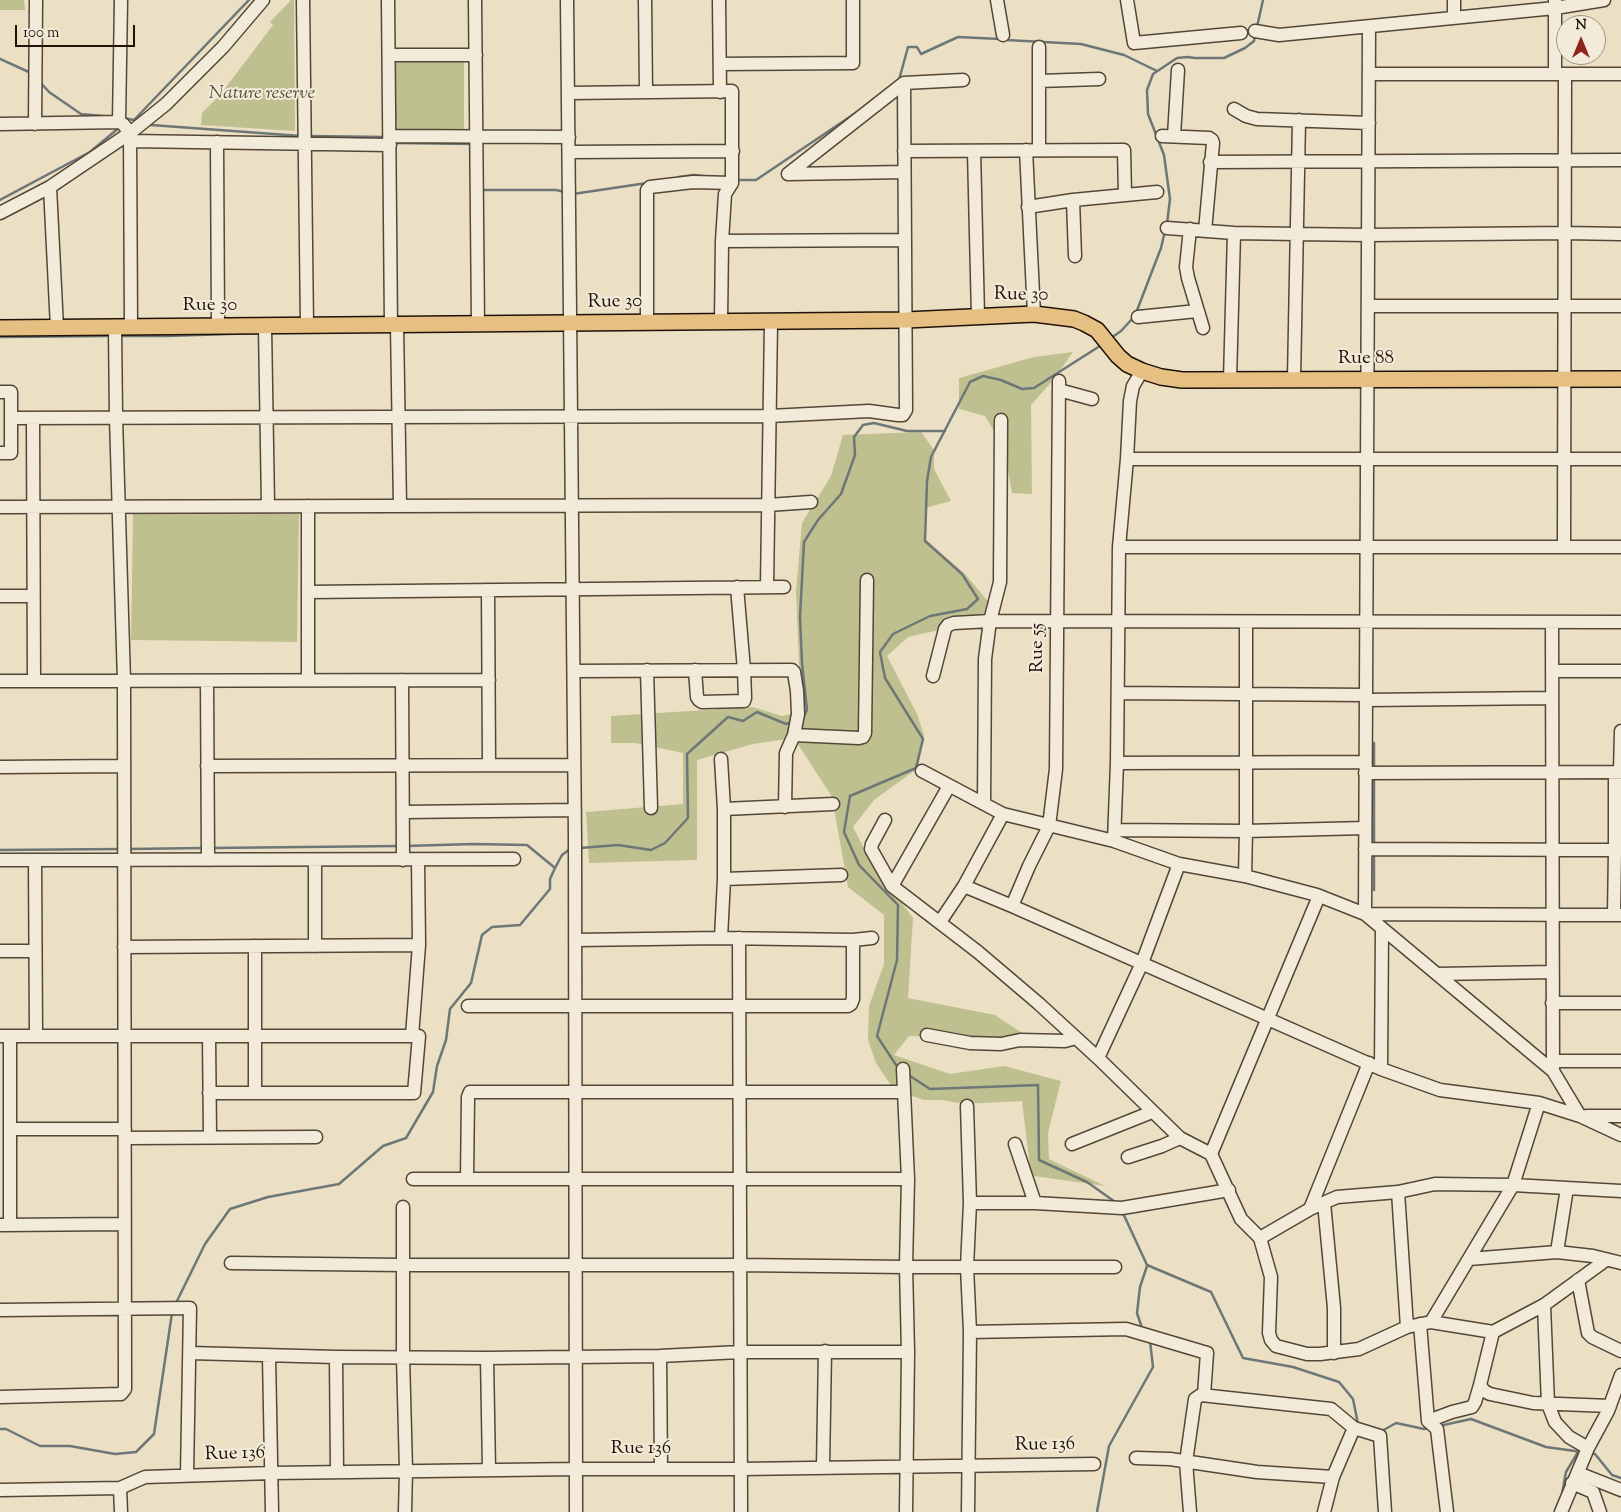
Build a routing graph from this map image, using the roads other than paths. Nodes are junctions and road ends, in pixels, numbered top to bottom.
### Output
1 (36, 0) edge
2 (120, 0) edge
3 (263, 0) edge
4 (303, 0) edge
5 (388, 0) edge
6 (475, 0) edge
7 (567, 0) edge
8 (645, 0) edge
9 (719, 0) edge
10 (853, 0) edge
11 (998, 0) edge
12 (1127, 0) edge
13 (1454, 0) edge
14 (1604, 0) edge
15 (1555, 4) edge
16 (1454, 18) junction
17 (1370, 26) junction
18 (1256, 31) dead end
19 (1241, 33) dead end
20 (1003, 35) dead end
21 (1039, 47) dead end
22 (389, 54) junction
23 (476, 55) junction
24 (720, 64) junction
25 (1178, 70) dead end
26 (1369, 74) junction
27 (1560, 74) junction
28 (1621, 74) edge
29 (1099, 79) dead end
30 (963, 80) dead end
31 (1039, 81) junction
32 (904, 83) junction
33 (646, 92) junction
34 (720, 92) junction
35 (569, 93) junction
36 (1234, 109) dead end
37 (1300, 120) junction
38 (119, 122) junction
39 (1369, 123) junction
40 (0, 124) edge
41 (35, 124) junction
42 (130, 137) junction
43 (569, 137) junction
44 (305, 140) junction
45 (390, 140) junction
46 (217, 142) junction
47 (476, 142) junction
48 (1033, 150) junction
49 (733, 151) junction
50 (904, 151) junction
51 (974, 151) junction
52 (569, 152) junction
53 (1565, 160) junction
54 (1621, 160) edge
55 (1369, 161) junction
56 (1210, 162) junction
57 (1300, 162) junction
58 (904, 172) junction
59 (732, 183) junction
60 (50, 186) junction
61 (1157, 192) dead end
62 (1125, 195) junction
63 (1073, 200) junction
64 (1028, 207) junction
65 (0, 213) edge
66 (1167, 228) dead end
67 (1190, 230) junction
68 (1205, 230) junction
69 (1234, 233) junction
70 (1564, 233) junction
71 (1298, 234) junction
72 (1621, 234) edge
73 (1368, 235) junction
74 (905, 240) junction
75 (722, 241) junction
76 (1075, 256) dead end
77 (1368, 306) junction
78 (1564, 306) junction
79 (1621, 306) edge
80 (1197, 311) junction
81 (1034, 314) junction
82 (978, 316) junction
83 (1138, 317) dead end
84 (906, 320) junction
85 (721, 322) junction
86 (771, 322) junction
87 (647, 323) junction
88 (478, 324) junction
89 (571, 324) junction
90 (394, 325) junction
91 (306, 326) junction
92 (131, 327) junction
93 (218, 327) junction
94 (265, 327) junction
95 (0, 328) edge
96 (57, 328) junction
97 (115, 328) junction
98 (1202, 328) dead end
99 (1097, 330) joint
100 (1142, 371) junction
101 (1564, 378) junction
102 (1294, 379) junction
103 (1621, 379) edge
104 (1230, 380) junction
105 (1368, 380) junction
106 (0, 392) edge
107 (1092, 399) dead end
108 (770, 416) junction
109 (572, 417) junction
110 (11, 418) junction
111 (33, 418) junction
112 (116, 418) junction
113 (266, 418) junction
114 (399, 418) junction
115 (1002, 420) dead end
116 (0, 454) edge
117 (1127, 459) junction
118 (1367, 459) junction
119 (1564, 459) junction
120 (1621, 459) edge
121 (811, 502) dead end
122 (768, 505) junction
123 (268, 506) junction
124 (308, 506) junction
125 (400, 506) junction
126 (572, 506) junction
127 (0, 507) edge
128 (33, 507) junction
129 (119, 507) junction
130 (1119, 547) junction
131 (1367, 547) junction
132 (1564, 547) junction
133 (1621, 547) edge
134 (867, 580) dead end
135 (738, 587) junction
136 (767, 587) junction
137 (784, 587) dead end
138 (573, 589) junction
139 (488, 590) junction
140 (308, 592) junction
141 (0, 596) edge
142 (33, 596) junction
143 (990, 621) junction
144 (1058, 622) junction
145 (1118, 622) junction
146 (1246, 622) junction
147 (1366, 622) junction
148 (1552, 622) junction
149 (1621, 622) edge
150 (647, 670) junction
151 (695, 670) junction
152 (744, 670) junction
153 (574, 671) junction
154 (1552, 671) junction
155 (1621, 671) edge
156 (933, 676) dead end
157 (208, 680) junction
158 (308, 680) junction
159 (402, 680) junction
160 (489, 680) junction
161 (0, 681) edge
162 (34, 681) junction
163 (124, 681) junction
164 (1118, 693) junction
165 (1246, 695) junction
166 (1366, 698) junction
167 (1552, 698) junction
168 (1621, 731) edge
169 (794, 735) junction
170 (721, 758) dead end
171 (1118, 763) junction
172 (1246, 764) junction
173 (490, 765) junction
174 (574, 765) junction
175 (124, 766) junction
176 (207, 766) junction
177 (402, 766) junction
178 (0, 767) edge
179 (1365, 768) junction
180 (922, 771) dead end
181 (1552, 772) junction
182 (1619, 772) edge
183 (949, 786) junction
184 (833, 804) dead end
185 (984, 804) junction
186 (784, 807) junction
187 (651, 808) dead end
188 (724, 809) junction
189 (575, 810) junction
190 (403, 812) junction
191 (1002, 814) junction
192 (885, 820) dead end
193 (1049, 826) junction
194 (1365, 828) junction
195 (1246, 831) junction
196 (1115, 835) junction
197 (1365, 849) junction
198 (1552, 850) junction
199 (1618, 850) edge
200 (514, 859) dead end
201 (0, 860) edge
202 (35, 860) junction
203 (124, 860) junction
204 (208, 860) junction
205 (315, 860) junction
206 (403, 860) junction
207 (418, 860) junction
208 (1179, 864) junction
209 (841, 875) dead end
210 (1245, 876) junction
211 (724, 879) junction
212 (892, 886) junction
213 (964, 886) junction
214 (1319, 896) junction
215 (1012, 906) junction
216 (1364, 914) junction
217 (1552, 915) junction
218 (1617, 915) edge
219 (940, 922) junction
220 (1382, 929) junction
221 (721, 938) junction
222 (739, 938) junction
223 (872, 938) dead end
224 (575, 940) junction
225 (853, 940) junction
226 (419, 945) junction
227 (124, 946) junction
228 (255, 946) junction
229 (315, 946) junction
230 (0, 951) edge
231 (35, 951) junction
232 (1142, 963) junction
233 (1552, 972) junction
234 (1438, 974) junction
235 (1552, 1003) junction
236 (1621, 1003) edge
237 (468, 1006) dead end
238 (739, 1006) junction
239 (575, 1007) junction
240 (1268, 1019) junction
241 (926, 1035) dead end
242 (5, 1036) edge
243 (36, 1036) junction
244 (124, 1036) junction
245 (209, 1036) junction
246 (255, 1036) junction
247 (412, 1036) junction
248 (1076, 1038) junction
249 (1098, 1058) junction
250 (1621, 1061) edge
251 (1369, 1063) junction
252 (1552, 1066) junction
253 (903, 1069) dead end
254 (1382, 1069) junction
255 (576, 1091) junction
256 (739, 1092) junction
257 (904, 1092) junction
258 (210, 1093) junction
259 (255, 1093) junction
260 (1539, 1103) junction
261 (967, 1106) dead end
262 (1152, 1112) junction
263 (1580, 1116) junction
264 (1621, 1116) edge
265 (10, 1129) junction
266 (125, 1133) junction
267 (1621, 1135) edge
268 (210, 1137) junction
269 (316, 1137) dead end
270 (1180, 1138) junction
271 (1015, 1144) dead end
272 (1072, 1144) dead end
273 (1211, 1154) junction
274 (1128, 1157) dead end
275 (413, 1179) dead end
276 (467, 1179) junction
277 (576, 1179) junction
278 (740, 1179) junction
279 (908, 1179) junction
280 (1513, 1185) junction
281 (1567, 1188) junction
282 (1229, 1190) junction
283 (1621, 1190) edge
284 (1398, 1192) junction
285 (970, 1203) junction
286 (1035, 1203) junction
287 (1324, 1203) junction
288 (403, 1207) dead end
289 (1310, 1209) junction
290 (125, 1224) junction
291 (5, 1225) edge
292 (1260, 1238) junction
293 (1557, 1252) junction
294 (1469, 1259) junction
295 (1606, 1260) junction
296 (232, 1263) dead end
297 (1621, 1263) edge
298 (740, 1264) junction
299 (403, 1265) junction
300 (576, 1265) junction
301 (967, 1266) junction
302 (1116, 1266) dead end
303 (906, 1267) junction
304 (1578, 1280) junction
305 (1544, 1305) junction
306 (126, 1309) junction
307 (0, 1310) edge
308 (1419, 1324) junction
309 (970, 1332) junction
310 (1493, 1332) junction
311 (825, 1351) junction
312 (1621, 1351) edge
313 (740, 1352) junction
314 (908, 1352) junction
315 (190, 1353) junction
316 (1334, 1353) junction
317 (269, 1356) junction
318 (576, 1356) junction
319 (660, 1356) junction
320 (336, 1357) junction
321 (403, 1357) junction
322 (487, 1358) junction
323 (1621, 1375) edge
324 (1480, 1385) junction
325 (1204, 1396) junction
326 (0, 1397) edge
327 (1548, 1404) junction
328 (1613, 1410) edge
329 (1428, 1421) junction
330 (1354, 1428) junction
331 (1588, 1448) junction
332 (1136, 1458) dead end
333 (1186, 1462) junction
334 (1094, 1464) dead end
335 (823, 1467) junction
336 (906, 1467) junction
337 (968, 1467) junction
338 (576, 1469) junction
339 (662, 1469) junction
340 (741, 1469) junction
341 (406, 1470) junction
342 (489, 1470) junction
343 (337, 1472) junction
344 (272, 1473) junction
345 (1577, 1474) junction
346 (187, 1475) junction
347 (1333, 1478) junction
348 (120, 1488) junction
349 (0, 1490) edge
350 (1621, 1490) edge
351 (121, 1512) edge
352 (272, 1512) edge
353 (406, 1512) edge
354 (576, 1512) edge
355 (741, 1512) edge
356 (906, 1512) edge
357 (968, 1512) edge
358 (1190, 1512) edge
359 (1324, 1512) edge
360 (1385, 1512) edge
361 (1447, 1512) edge
362 (1560, 1512) edge
363 (1600, 1512) edge

1 - 41 street
2 - 38 street
3 - 42 street
4 - 44 street
5 - 22 street
6 - 23 street
7 - 35 street
8 - 33 street
9 - 24 street
10 - 24 street
11 - 20 street
12 - 19 street
13 - 16 street
14 - 15 street
15 - 16 street
15 - 27 street
16 - 17 street
17 - 18 street
17 - 26 street
21 - 31 street
22 - 23 street
22 - 45 street
23 - 47 street
24 - 34 street
25 - 56 street
26 - 27 street
26 - 39 street
27 - 28 street
27 - 53 street
29 - 31 street
30 - 32 street
31 - 48 street
32 - 50 street
32 - 58 street
33 - 34 street
33 - 35 street
34 - 49 street
35 - 43 street
36 - 37 street
37 - 39 street
37 - 57 street
38 - 41 street
38 - 42 street
39 - 55 street
40 - 41 street
42 - 46 street
42 - 60 street
42 - 92 street
43 - 47 street
43 - 52 street
44 - 45 street
44 - 46 street
44 - 91 street
45 - 47 street
45 - 90 street
46 - 93 street
47 - 88 street
48 - 51 street
48 - 62 street
48 - 64 street
49 - 52 street
49 - 59 street
50 - 51 street
50 - 58 street
51 - 82 street
52 - 89 street
53 - 54 street
53 - 55 street
53 - 70 street
55 - 57 street
55 - 73 street
56 - 57 street
56 - 68 street
57 - 71 street
58 - 74 street
59 - 75 street
59 - 87 street
60 - 65 street
60 - 96 street
61 - 62 street
62 - 63 street
63 - 64 street
63 - 76 street
64 - 81 street
66 - 67 street
67 - 68 street
67 - 80 street
68 - 69 street
69 - 71 street
69 - 104 street
70 - 72 street
70 - 73 street
70 - 78 street
71 - 73 street
71 - 102 street
73 - 77 street
74 - 75 street
74 - 84 street
75 - 85 street
77 - 78 street
77 - 105 street
78 - 79 street
78 - 101 street
80 - 83 street
80 - 98 street
81 - 82 main road, Rue 30
81 - 99 main road, Rue 30
82 - 84 main road, Rue 30
84 - 86 main road, Rue 30
84 - 108 street
85 - 86 main road, Rue 30
85 - 87 main road, Rue 30
86 - 108 street
87 - 89 main road, Rue 30
88 - 89 main road, Rue 30
88 - 90 main road, Rue 30
89 - 109 street
90 - 91 main road, Rue 30
90 - 114 street
91 - 94 main road, Rue 30
92 - 93 main road, Rue 30
92 - 97 main road, Rue 30
93 - 94 main road, Rue 30
94 - 113 street
95 - 96 main road, Rue 30
96 - 97 main road, Rue 30
97 - 112 street
99 - 100 main road, Rue 88
100 - 104 main road, Rue 88
100 - 117 street
101 - 103 main road, Rue 88
101 - 105 main road, Rue 88
101 - 119 street
102 - 104 main road, Rue 88
102 - 105 main road, Rue 88
105 - 118 street
106 - 110 street
107 - 144 street, Rue 55
108 - 109 street
108 - 122 street
109 - 114 street
109 - 126 street
110 - 111 street
110 - 116 street
111 - 112 street
111 - 128 street
112 - 113 street
112 - 129 street
113 - 114 street
113 - 123 street
114 - 125 street
115 - 143 street
117 - 118 street
117 - 130 street
118 - 119 street
118 - 131 street
119 - 120 street
119 - 132 street
121 - 122 street
122 - 126 street
122 - 136 street
123 - 124 street
123 - 129 street
124 - 125 street
124 - 140 street
125 - 126 street
126 - 138 street
127 - 128 street
128 - 129 street
128 - 142 street
129 - 163 street
130 - 131 street
130 - 145 street
131 - 132 street
131 - 147 street
132 - 133 street
134 - 169 street
135 - 136 street
135 - 138 street
135 - 152 street
136 - 137 street
138 - 139 street
138 - 153 street
139 - 140 street
139 - 160 street
140 - 158 street
141 - 142 street
142 - 162 street
143 - 144 street
143 - 156 street
143 - 185 street
144 - 145 street
144 - 193 street, Rue 55
145 - 146 street
145 - 164 street
146 - 147 street
146 - 165 street
147 - 148 street
147 - 166 street
148 - 149 street
148 - 154 street
150 - 151 street
150 - 153 street
150 - 187 street
151 - 152 street
151 - 152 street
152 - 169 street
153 - 174 street
154 - 155 street
154 - 167 street
157 - 158 street
157 - 163 street
157 - 176 street
158 - 159 street
159 - 160 street
159 - 177 street
160 - 173 street
161 - 162 street
162 - 163 street
163 - 175 street
164 - 165 street
164 - 171 street
165 - 166 street
165 - 172 street
166 - 167 street
166 - 179 street
167 - 181 street
168 - 182 street
169 - 186 street
170 - 188 street
171 - 172 street
171 - 196 street
172 - 179 street
172 - 195 street
173 - 174 street
173 - 177 street
174 - 189 street
175 - 178 street
175 - 203 street
176 - 177 street
176 - 204 street
177 - 190 street
179 - 181 street
179 - 194 street
180 - 183 street
181 - 182 street
181 - 198 street
182 - 199 street
183 - 185 street
183 - 212 street
184 - 186 street
185 - 191 street
186 - 188 street
188 - 211 street
189 - 190 street
189 - 224 street
190 - 206 street
191 - 193 street
191 - 213 street
192 - 212 street
193 - 196 street
193 - 215 street, Rue 55
194 - 195 street
194 - 197 street
195 - 196 street
195 - 210 street
196 - 208 street
197 - 198 street
197 - 216 street
198 - 199 street
198 - 217 street
199 - 218 street
200 - 207 street
201 - 202 street
202 - 203 street
202 - 231 street
203 - 204 street
203 - 227 street
204 - 205 street
205 - 206 street
205 - 229 street
206 - 207 street
207 - 226 street
208 - 210 street
208 - 232 street
209 - 211 street
210 - 214 street
211 - 221 street
212 - 219 street
213 - 215 street
213 - 219 street
214 - 216 street
214 - 240 street
215 - 232 street
216 - 217 street
216 - 220 street
217 - 218 street
217 - 233 street
219 - 248 street
220 - 234 street
220 - 254 street
221 - 222 street
221 - 224 street
222 - 225 street
222 - 238 street
223 - 225 street
224 - 239 street
225 - 238 street
226 - 229 street
226 - 247 street
227 - 228 street
227 - 244 street
228 - 229 street
228 - 246 street
230 - 231 street
231 - 243 street
232 - 240 street
232 - 249 street
233 - 234 street
233 - 235 street
234 - 252 street
235 - 236 street
235 - 252 street
237 - 239 street
238 - 239 street
238 - 256 street
239 - 255 street
240 - 251 street
240 - 273 street
241 - 248 street
242 - 243 street
242 - 265 street
243 - 244 street
244 - 245 street
244 - 266 street
245 - 246 street
245 - 258 street
246 - 247 street
246 - 259 street
247 - 259 street
248 - 249 street
249 - 262 street
250 - 252 street
251 - 254 street
251 - 289 street
252 - 263 street
253 - 257 street
254 - 260 street
255 - 256 street
255 - 276 street
255 - 277 street
256 - 257 street
256 - 278 street
257 - 279 street
258 - 259 street
258 - 268 street
260 - 263 street
260 - 280 street
261 - 285 street
262 - 270 street
262 - 272 street
263 - 264 street
263 - 267 street
265 - 266 street
265 - 291 street
266 - 268 street
266 - 290 street
268 - 269 street
270 - 273 street
270 - 274 street
271 - 286 street
273 - 282 street
275 - 276 street
276 - 277 street
277 - 278 street
277 - 300 street
278 - 279 street
278 - 298 street
279 - 303 street
280 - 281 street
280 - 284 street
280 - 294 street
281 - 283 street
281 - 293 street
282 - 286 street
282 - 292 street
284 - 287 street
284 - 308 street
285 - 286 street
285 - 301 street
287 - 289 street
287 - 316 street
288 - 299 street
289 - 292 street
290 - 291 street
290 - 306 street
292 - 316 street
293 - 294 street
293 - 295 street
294 - 308 street
295 - 297 street
295 - 304 street
296 - 299 street
298 - 300 street
298 - 303 street
298 - 313 street
299 - 300 street
299 - 321 street
300 - 318 street
301 - 302 street
301 - 303 street
301 - 309 street
303 - 314 street
304 - 305 street
304 - 312 street
305 - 310 street
305 - 327 street
306 - 307 street
306 - 315 street
306 - 326 street
308 - 310 street
308 - 316 street
308 - 329 street
309 - 325 street
309 - 337 street
310 - 324 street
311 - 313 street
311 - 314 street
311 - 335 street
313 - 319 street
313 - 340 street
314 - 336 street
315 - 317 street
315 - 346 street
317 - 320 street
317 - 344 street
318 - 319 street
318 - 322 street
318 - 338 street
319 - 339 street
320 - 321 street
320 - 343 street
321 - 322 street
321 - 341 street
322 - 342 street
323 - 328 street
324 - 327 street
324 - 329 street
325 - 330 street
325 - 333 street
327 - 328 street
327 - 331 street
328 - 331 street
329 - 361 street
330 - 347 street
330 - 360 street
331 - 345 street
332 - 333 street
333 - 347 street
333 - 358 street
334 - 337 street, Rue 136
335 - 336 street, Rue 136
335 - 340 street, Rue 136
336 - 337 street, Rue 136
336 - 356 street
337 - 357 street
338 - 339 street, Rue 136
338 - 342 street, Rue 136
338 - 354 street
339 - 340 street, Rue 136
340 - 355 street
341 - 342 street, Rue 136
341 - 343 street, Rue 136
341 - 353 street
343 - 344 street, Rue 136
344 - 346 street, Rue 136
344 - 352 street
345 - 350 street
345 - 362 street
345 - 363 street
346 - 348 street, Rue 136
347 - 359 street
348 - 349 street
348 - 351 street

